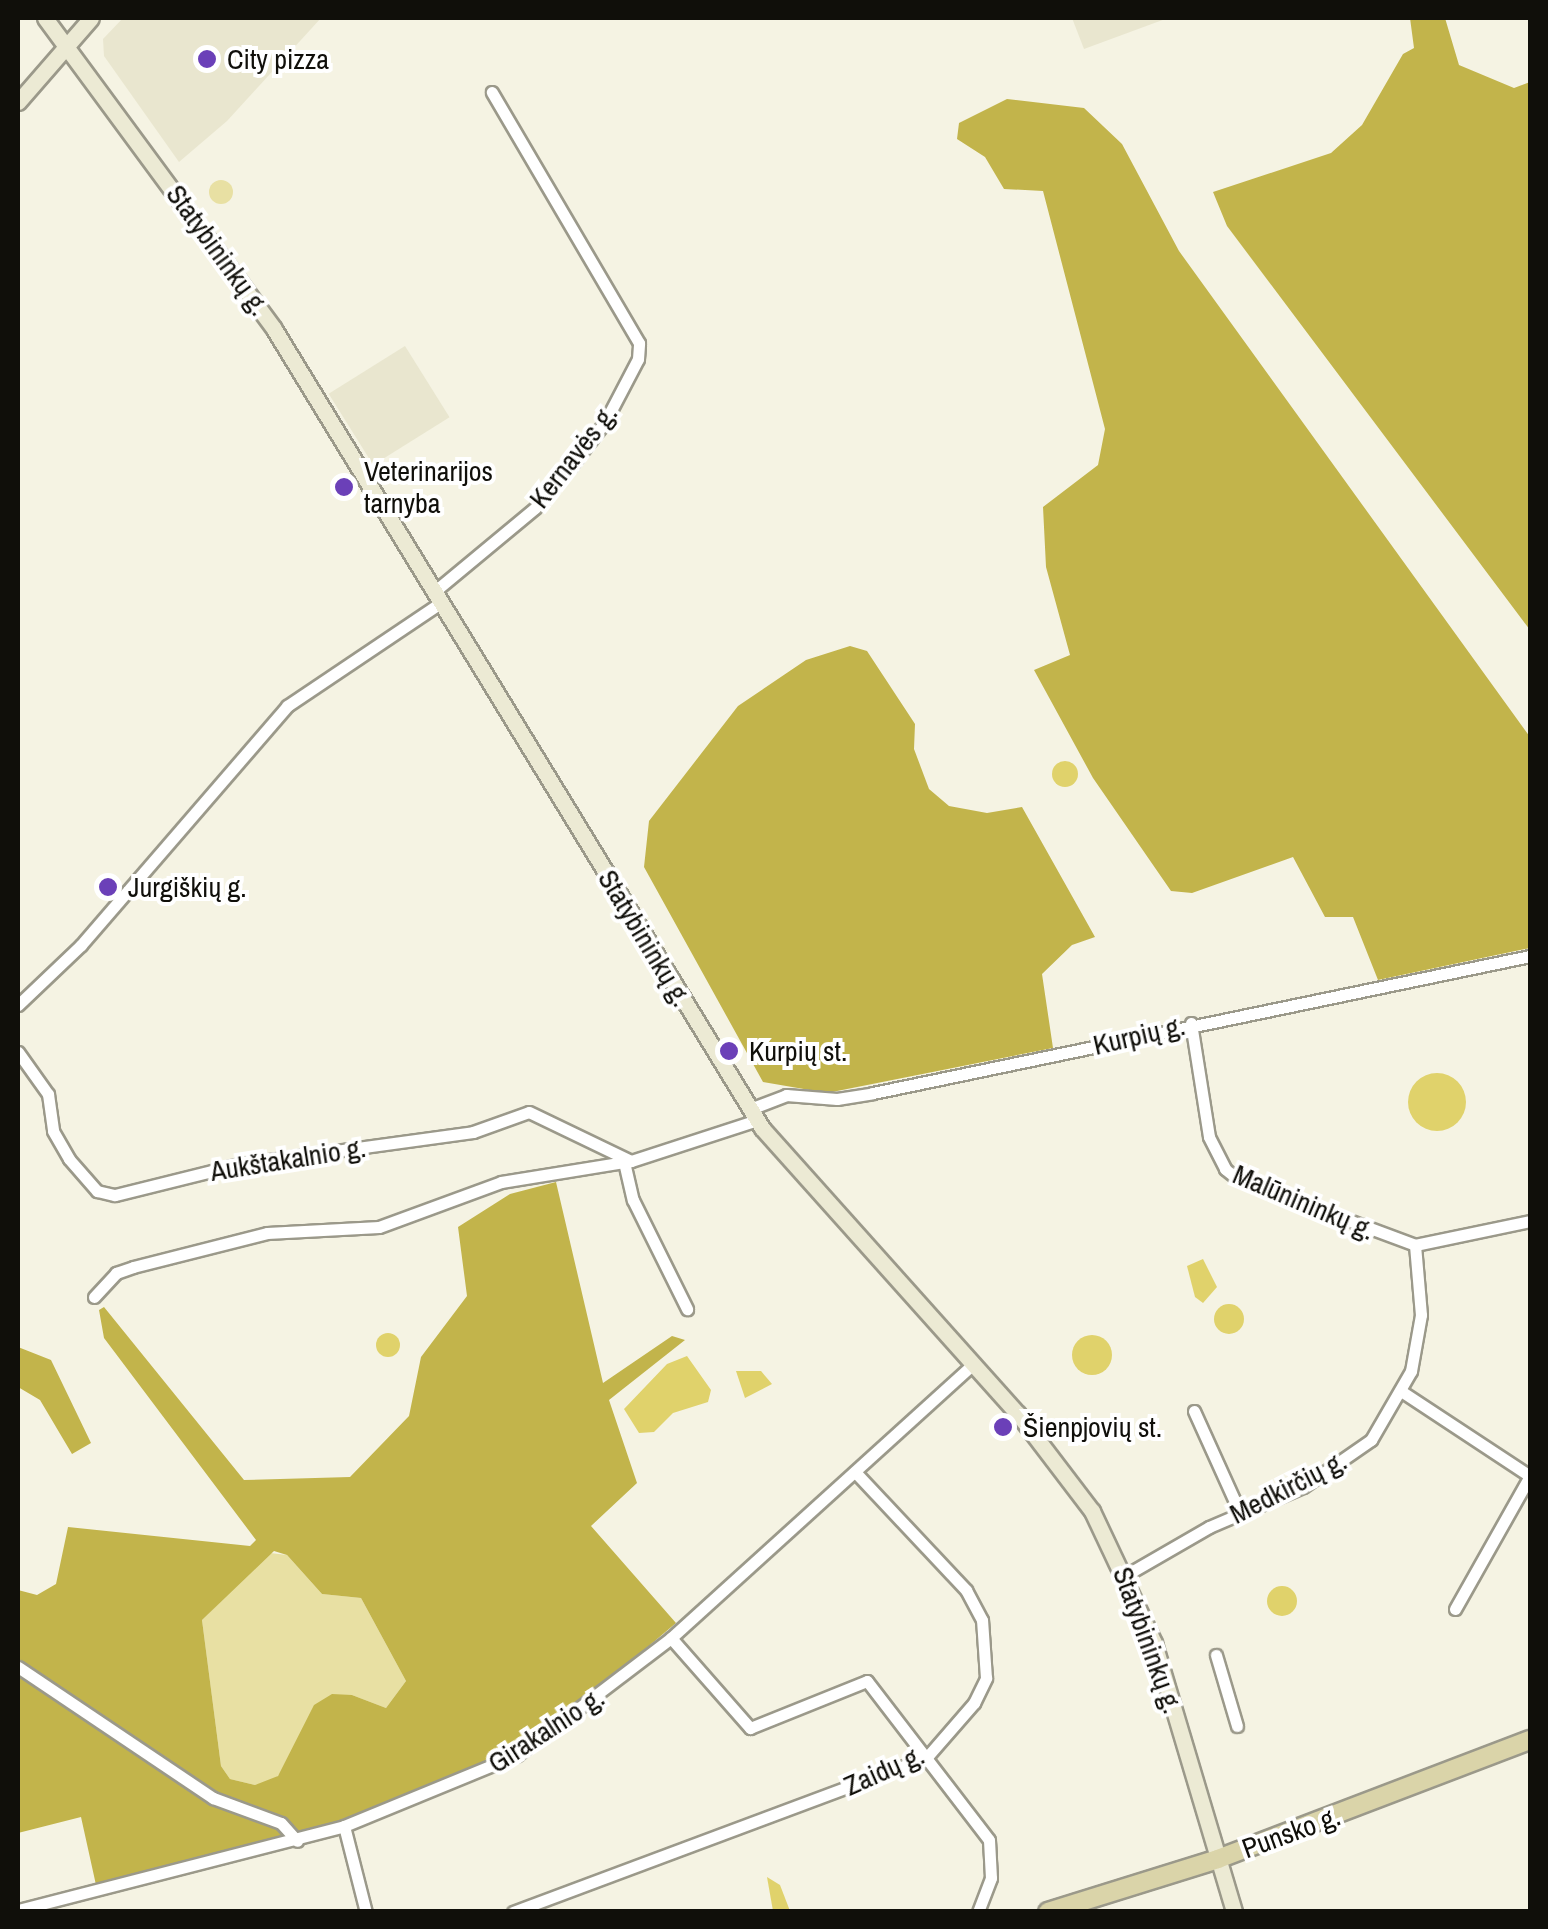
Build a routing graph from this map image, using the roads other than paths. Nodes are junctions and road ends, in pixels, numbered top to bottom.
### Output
1 (44, 18) edge
2 (92, 18) edge
3 (68, 46) junction
4 (492, 92) dead end
5 (18, 102) edge
6 (438, 597) junction
7 (1530, 956) edge
8 (18, 1005) edge
9 (1191, 1022) junction
10 (18, 1052) edge
11 (754, 1115) junction
12 (627, 1162) junction
13 (1530, 1221) edge
14 (1415, 1245) junction
15 (94, 1297) dead end
16 (687, 1308) dead end
17 (973, 1364) junction
18 (1404, 1392) junction
19 (1194, 1412) dead end
20 (855, 1472) junction
21 (1530, 1476) edge
22 (1240, 1513) junction
23 (1126, 1575) junction
24 (1455, 1609) dead end
25 (671, 1638) junction
26 (1216, 1655) dead end
27 (18, 1668) edge
28 (1238, 1726) dead end
29 (1530, 1740) edge
30 (927, 1757) junction
31 (344, 1826) junction
32 (298, 1841) junction
33 (1218, 1859) junction
34 (18, 1910) edge
35 (366, 1912) edge
36 (513, 1912) edge
37 (978, 1912) edge
38 (1048, 1912) edge
39 (1234, 1912) edge

1 - 3 street, Statybininkų g.
2 - 3 street
3 - 5 street
3 - 6 street, Statybininkų g.
4 - 6 street, Kernavės g.
6 - 8 street
6 - 11 street, Statybininkų g.
7 - 9 street, Kurpių g.
9 - 11 street, Kurpių g.
9 - 14 street, Malūnininkų g.
10 - 12 street, Aukštakalnio g.
11 - 12 street
11 - 17 street, Statybininkų g.
12 - 15 street
12 - 16 street
13 - 14 street
14 - 18 street, Medkirčių g.
17 - 20 street, Girakalnio g.
17 - 23 street, Statybininkų g.
18 - 21 street
18 - 22 street, Medkirčių g.
19 - 22 street
20 - 25 street, Girakalnio g.
20 - 30 street, Zaidų g.
21 - 24 street
22 - 23 street, Medkirčių g.
23 - 33 street, Statybininkų g.
25 - 30 street
25 - 31 street, Girakalnio g.
26 - 28 street
27 - 32 street
29 - 33 main road, Punsko g.
30 - 36 street, Zaidų g.
30 - 37 street
31 - 32 street, Girakalnio g.
31 - 35 street
32 - 34 street, Girakalnio g.
33 - 38 main road, Punsko g.
33 - 39 street, Statybininkų g.

